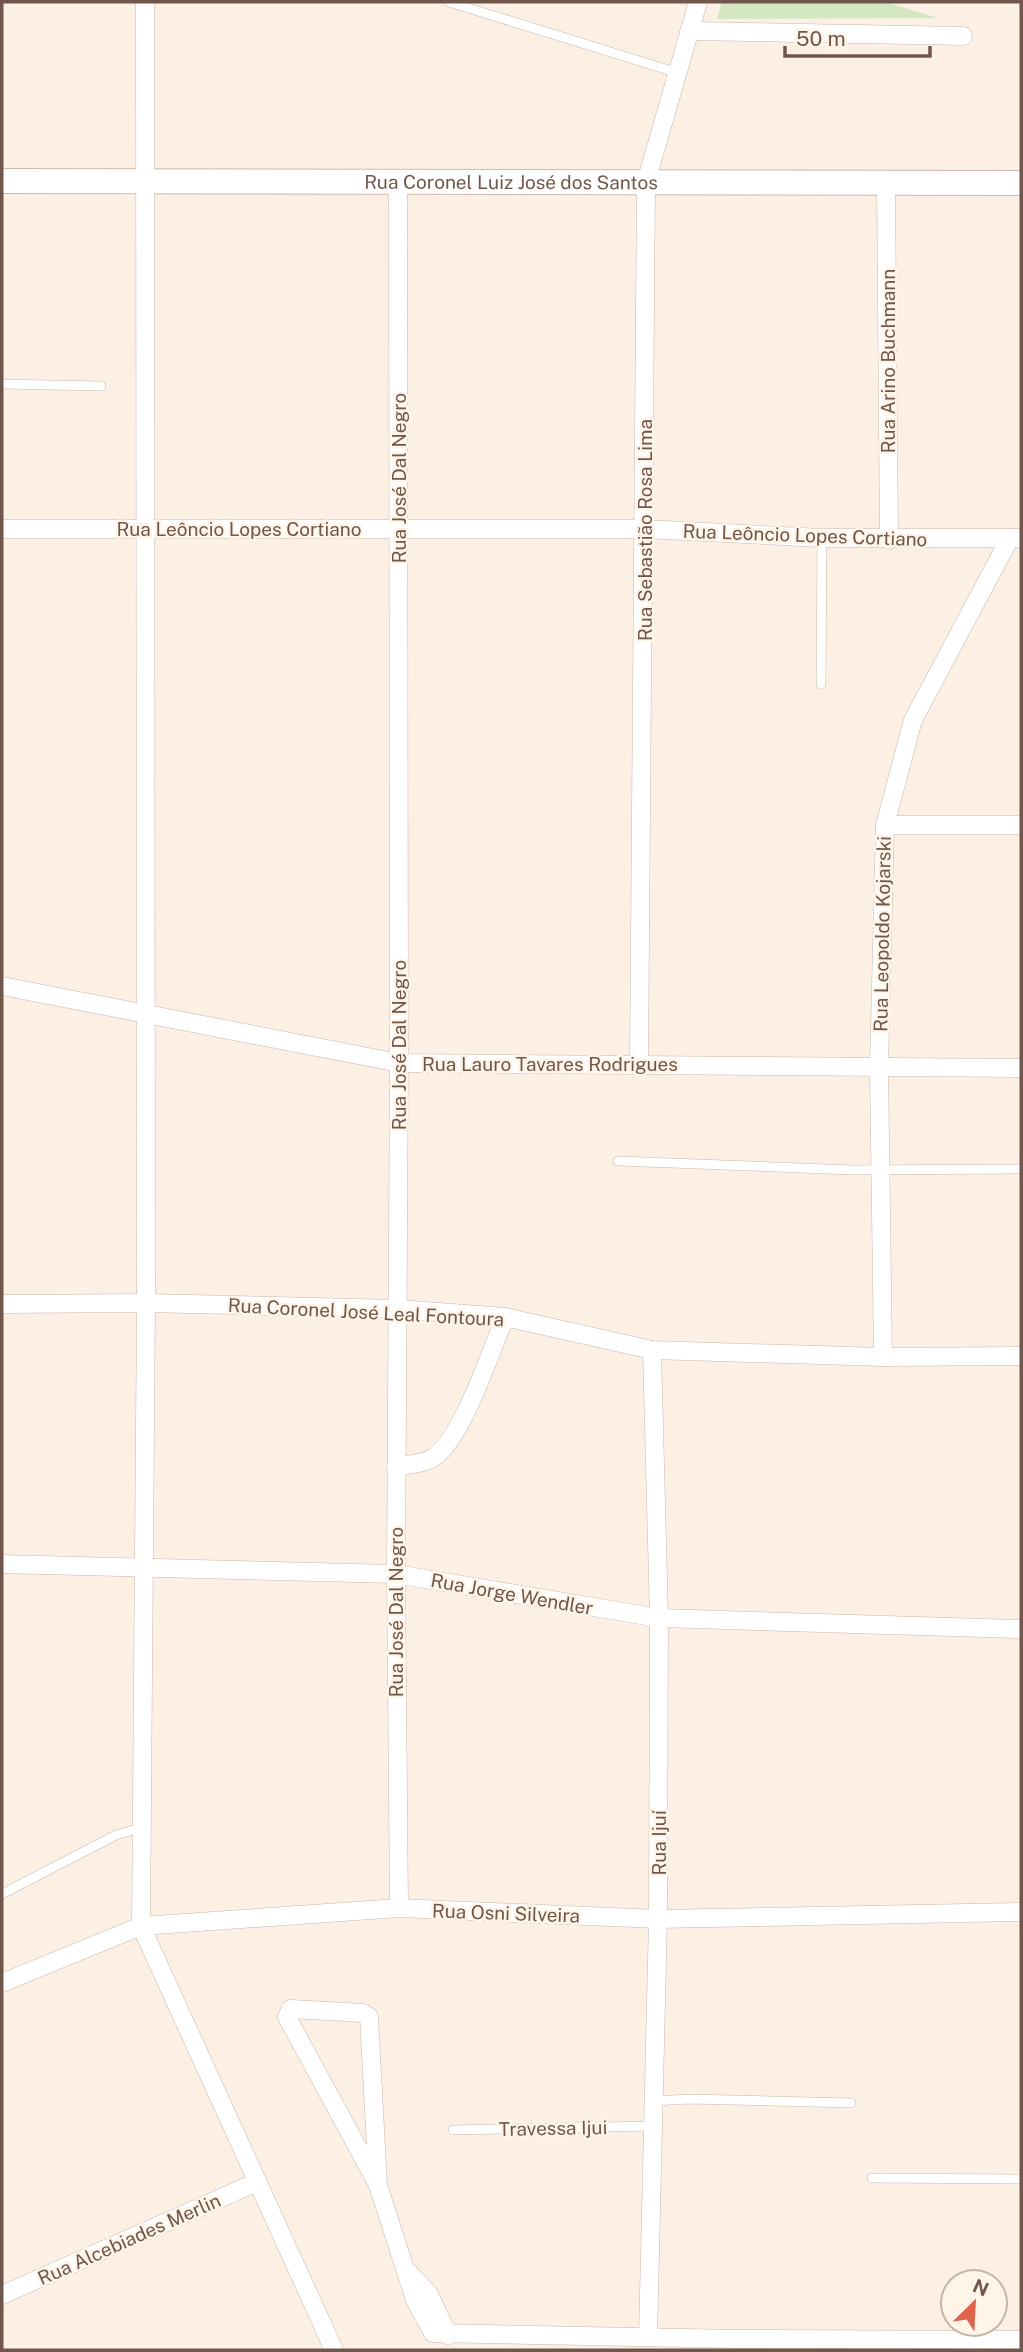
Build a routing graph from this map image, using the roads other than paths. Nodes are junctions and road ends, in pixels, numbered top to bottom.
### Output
1 (145, 2) edge
2 (449, 2) edge
3 (698, 2) edge
4 (690, 31) junction
5 (963, 36) dead end
6 (675, 72) junction
7 (2, 181) edge
8 (147, 182) junction
9 (398, 182) junction
10 (646, 182) junction
11 (887, 183) junction
12 (1021, 183) edge
13 (2, 384) edge
14 (101, 386) dead end
15 (645, 528) junction
16 (2, 529) edge
17 (146, 529) junction
18 (399, 529) junction
19 (822, 538) junction
20 (1016, 538) edge
21 (889, 540) junction
22 (821, 684) dead end
23 (885, 825) junction
24 (1021, 825) edge
25 (2, 986) edge
26 (144, 1014) junction
27 (399, 1063) junction
28 (639, 1065) junction
29 (879, 1067) junction
30 (1021, 1068) edge
31 (618, 1161) dead end
32 (880, 1168) junction
33 (1021, 1170) edge
34 (146, 1303) junction
35 (2, 1304) edge
36 (398, 1310) junction
37 (505, 1317) junction
38 (652, 1350) junction
39 (1021, 1356) edge
40 (883, 1357) junction
41 (396, 1467) junction
42 (2, 1564) edge
43 (142, 1568) junction
44 (396, 1574) junction
45 (659, 1618) junction
46 (1021, 1629) edge
47 (141, 1828) junction
48 (2, 1894) edge
49 (399, 1908) junction
50 (1021, 1912) edge
51 (659, 1919) junction
52 (141, 1926) junction
53 (2, 1983) edge
54 (654, 2101) junction
55 (851, 2103) dead end
56 (653, 2126) junction
57 (453, 2130) dead end
58 (872, 2178) dead end
59 (1021, 2179) edge
60 (257, 2182) junction
61 (378, 2185) junction
62 (2, 2295) edge
63 (648, 2337) junction
64 (452, 2338) edge
65 (1021, 2340) edge
66 (484, 2343) edge
67 (737, 2345) edge
68 (939, 2345) edge
69 (334, 2350) edge

1 - 8 street
2 - 6 lane
3 - 4 street, Rua Sebastião Rosa Lima
4 - 5 street
4 - 6 street, Rua Sebastião Rosa Lima
6 - 10 street, Rua Sebastião Rosa Lima
7 - 8 main road, Rua Coronel Luiz José dos Santos
8 - 9 main road, Rua Coronel Luiz José dos Santos
8 - 17 street
9 - 10 main road, Rua Coronel Luiz José dos Santos
9 - 18 street, Rua José Dal Negro
10 - 11 main road, Rua Coronel Luiz José dos Santos
10 - 15 street, Rua Sebastião Rosa Lima
11 - 12 main road, Rua Coronel Luiz José dos Santos
11 - 21 street, Rua Arino Buchmann
13 - 14 lane
15 - 18 street, Rua Leôncio Lopes Cortiano
15 - 19 street, Rua Leôncio Lopes Cortiano
15 - 28 street, Rua Sebastião Rosa Lima
16 - 17 street, Rua Leôncio Lopes Cortiano
17 - 18 street, Rua Leôncio Lopes Cortiano
17 - 26 street
18 - 27 street, Rua José Dal Negro
19 - 21 street, Rua Leôncio Lopes Cortiano
19 - 22 lane
20 - 21 street, Rua Leôncio Lopes Cortiano
20 - 23 street, Rua Leopoldo Kojarski
23 - 24 street
23 - 29 street, Rua Leopoldo Kojarski
25 - 26 street, Rua Lauro Tavares Rodrigues
26 - 27 street, Rua Lauro Tavares Rodrigues
26 - 34 street
27 - 28 street, Rua Lauro Tavares Rodrigues
27 - 36 street, Rua José Dal Negro
28 - 29 street, Rua Lauro Tavares Rodrigues
29 - 30 street, Rua Lauro Tavares Rodrigues
29 - 32 street, Rua Leopoldo Kojarski
31 - 32 lane
32 - 33 lane
32 - 40 street, Rua Leopoldo Kojarski
34 - 35 street, Rua Coronel José Leal Fontoura
34 - 36 street, Rua Coronel José Leal Fontoura
34 - 43 street
36 - 37 street, Rua Coronel José Leal Fontoura
36 - 41 street, Rua José Dal Negro
37 - 38 street, Rua Coronel José Leal Fontoura
37 - 41 street
38 - 40 street, Rua Coronel José Leal Fontoura
38 - 45 street, Rua Ijuí
39 - 40 street, Rua Coronel José Leal Fontoura
41 - 44 street, Rua José Dal Negro
42 - 43 street, Rua Jorge Wendler
43 - 44 street, Rua Jorge Wendler
43 - 47 street
44 - 45 street, Rua Jorge Wendler
44 - 49 street, Rua José Dal Negro
45 - 46 street, Rua Jorge Wendler
45 - 51 street, Rua Ijuí
47 - 48 lane
47 - 52 street
49 - 51 street, Rua Osni Silveira
49 - 52 street, Rua Osni Silveira
50 - 51 street, Rua Osni Silveira
51 - 54 street, Rua Ijuí
52 - 53 street, Rua Osni Silveira
52 - 60 street
54 - 55 lane
54 - 56 street, Rua Ijuí
56 - 57 lane, Travessa Ijui
56 - 63 street, Rua Ijuí
58 - 59 lane
60 - 62 street, Rua Alcebiades Merlin
60 - 69 street
61 - 61 street
61 - 64 street
63 - 66 street
63 - 67 street
64 - 66 street
65 - 68 street
67 - 68 street

